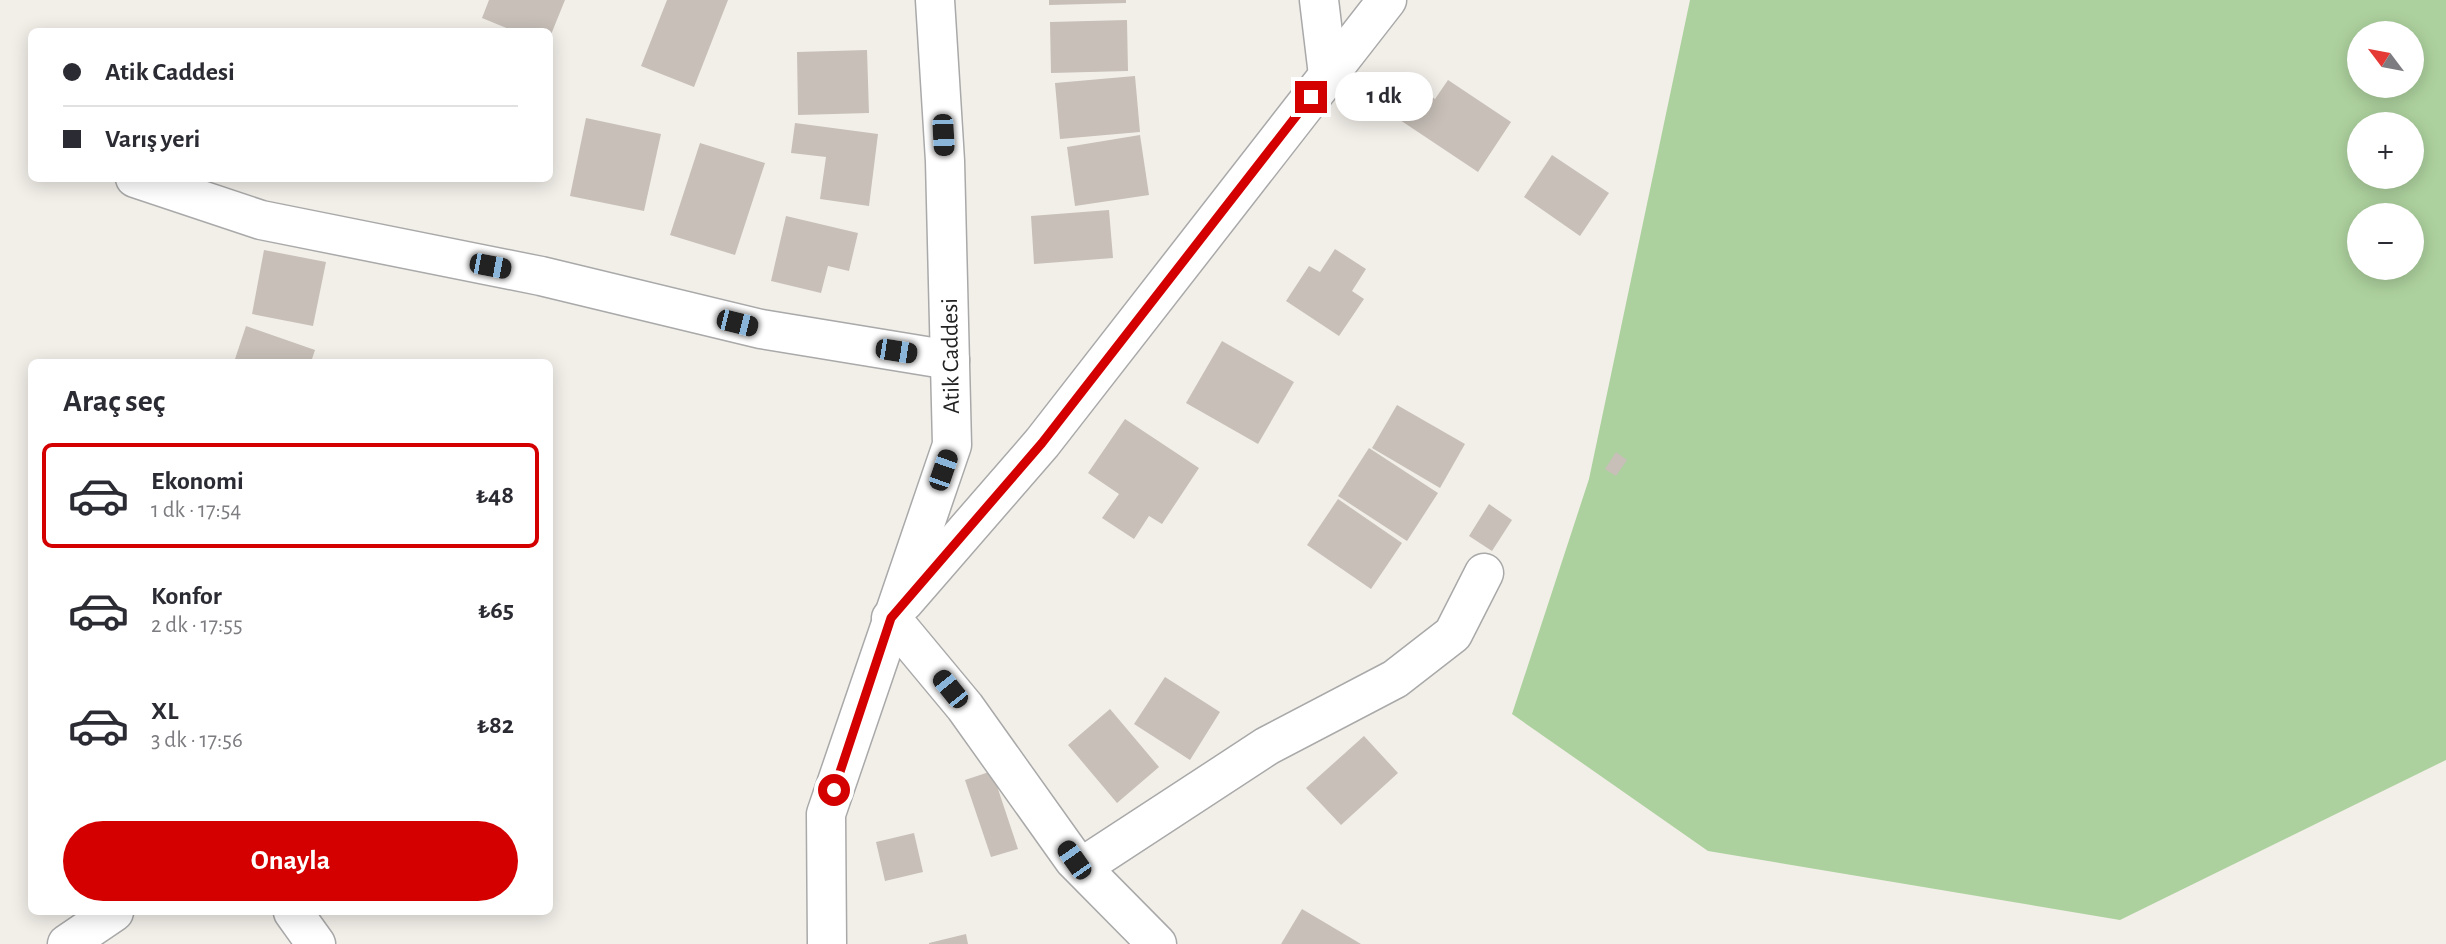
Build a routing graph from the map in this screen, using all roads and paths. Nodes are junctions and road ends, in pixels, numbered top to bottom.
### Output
1 (933, 0) edge
2 (1319, 0) edge
3 (1387, 0) edge
4 (1328, 75) junction
5 (147, 182) edge
6 (950, 360) junction
7 (1484, 573) dead end
8 (891, 618) junction
9 (1082, 867) junction
10 (110, 915) edge
11 (295, 915) edge
12 (67, 944) edge
13 (316, 944) edge
14 (827, 944) edge
15 (1157, 944) edge

1 - 6 street, Atik Caddesi
2 - 4 street
3 - 4 street
4 - 8 street
5 - 6 street
6 - 8 street, Atik Caddesi
7 - 9 street
8 - 9 street
8 - 14 street, Atik Caddesi
9 - 15 street
10 - 12 street
11 - 13 street

